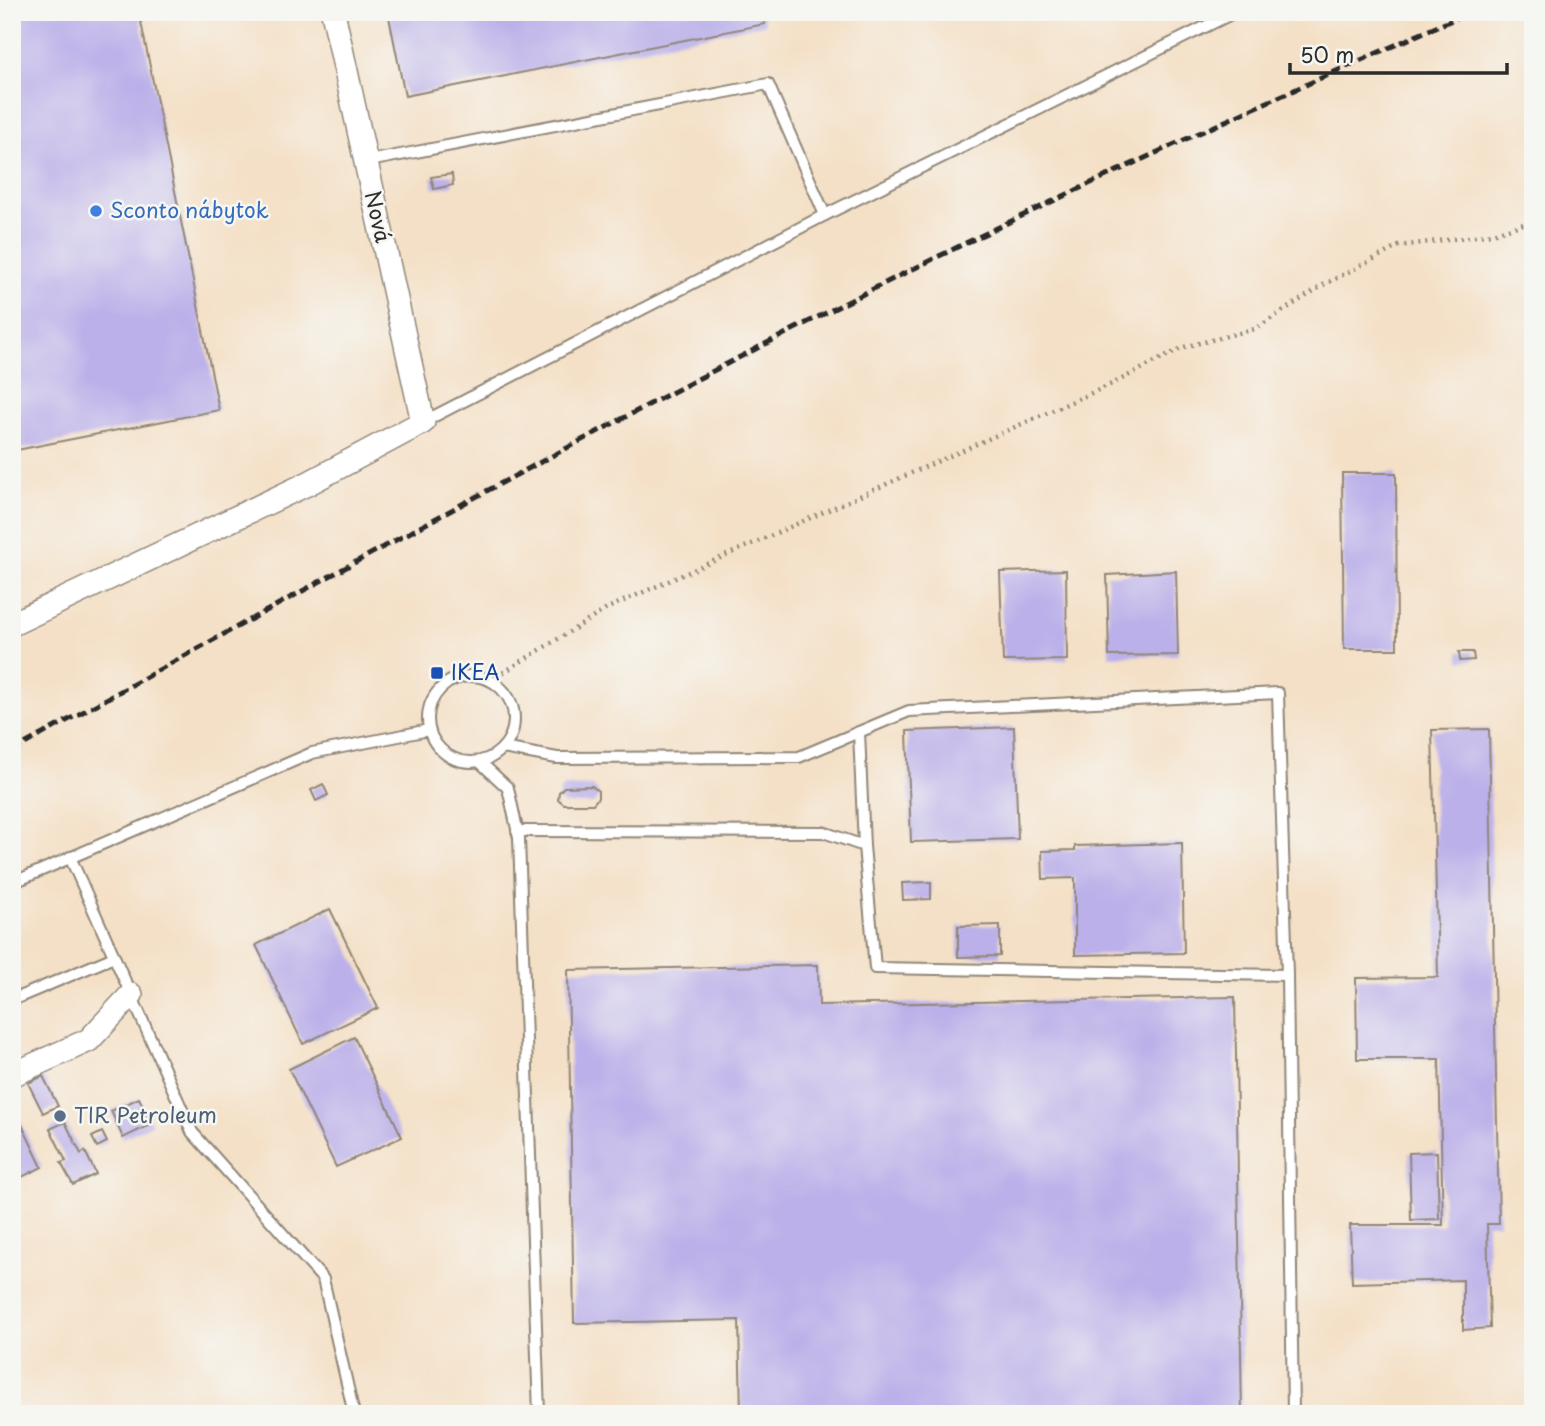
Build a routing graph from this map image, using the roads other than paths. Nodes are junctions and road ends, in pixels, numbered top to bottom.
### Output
1 (333, 12) edge
2 (1235, 12) edge
3 (364, 162) junction
4 (825, 215) junction
5 (423, 422) junction
6 (12, 624) edge
7 (429, 730) junction
8 (859, 732) junction
9 (503, 748) junction
10 (480, 762) junction
11 (517, 831) junction
12 (864, 846) junction
13 (70, 857) junction
14 (12, 883) edge
15 (114, 957) junction
16 (1287, 975) junction
17 (131, 995) junction
18 (12, 1000) edge
19 (12, 1074) edge
20 (354, 1414) edge
21 (539, 1414) edge
22 (1293, 1414) edge

1 - 3 street, Nová
2 - 4 lane
3 - 4 lane
3 - 5 street, Nová
4 - 5 lane
5 - 6 street
7 - 9 lane
7 - 10 lane
7 - 13 lane
8 - 9 lane
8 - 12 lane
8 - 16 lane
9 - 10 lane
10 - 11 lane
11 - 12 lane
11 - 21 lane
12 - 16 lane
13 - 14 lane
13 - 15 lane
15 - 17 lane
15 - 18 lane
16 - 22 lane
17 - 19 street
17 - 20 lane

